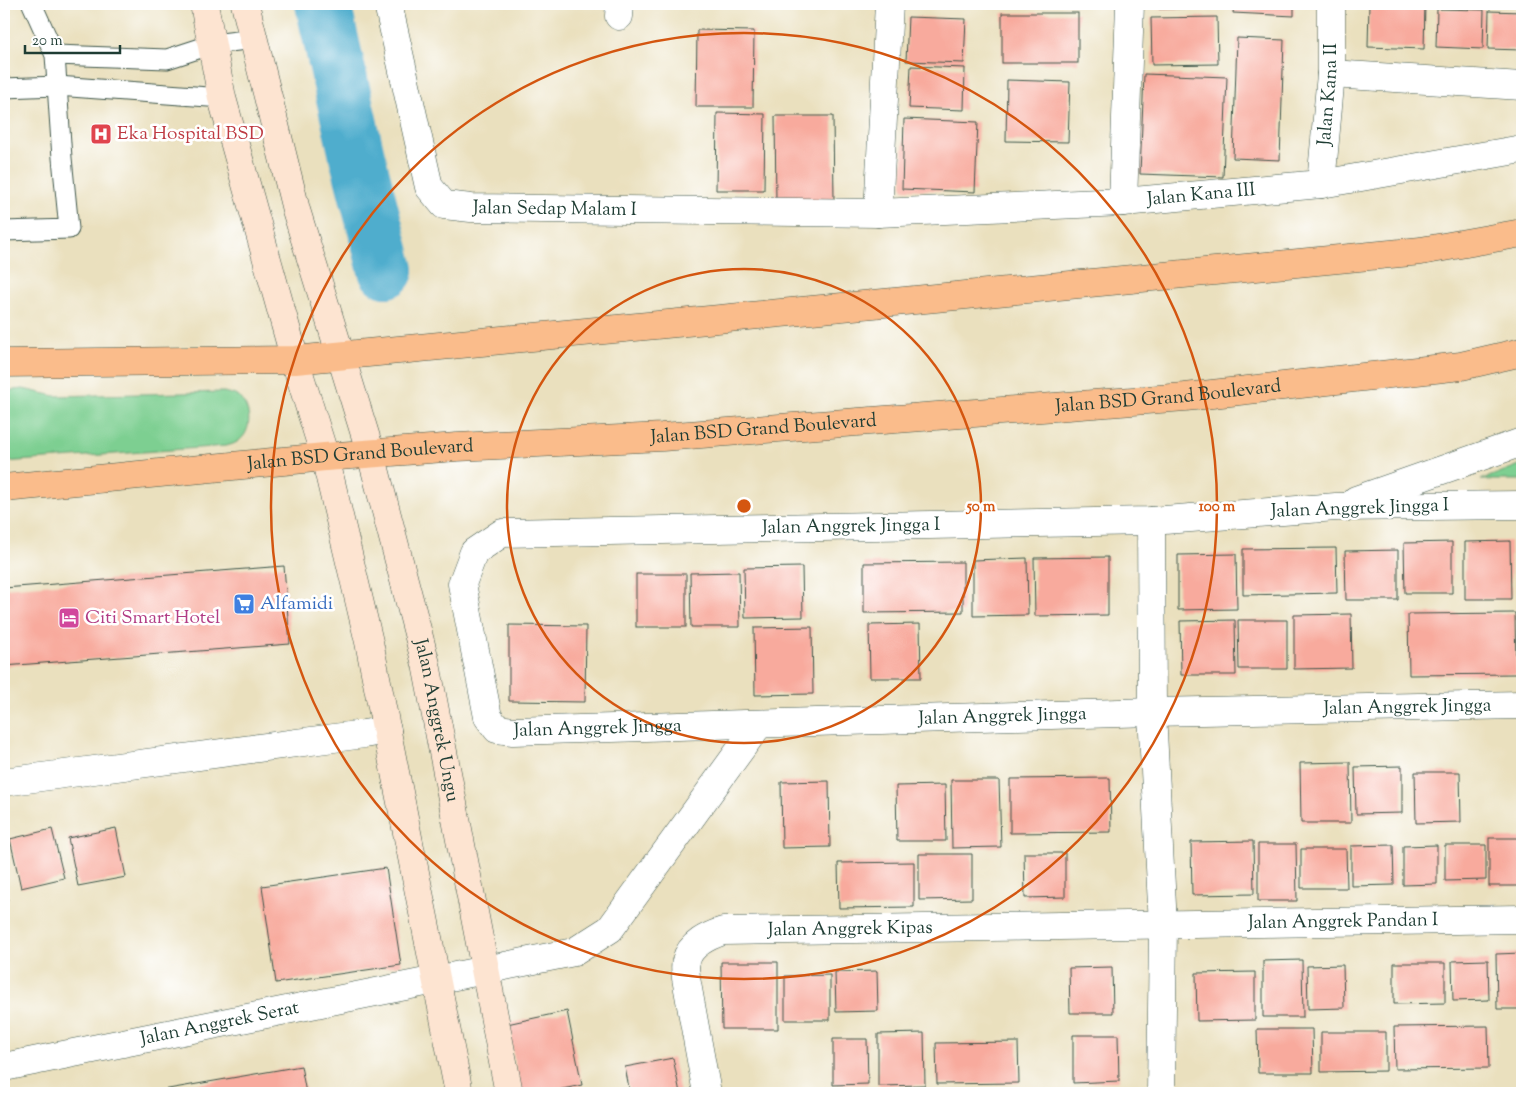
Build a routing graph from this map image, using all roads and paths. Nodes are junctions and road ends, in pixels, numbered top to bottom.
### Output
1 (32, 4) edge
2 (204, 4) edge
3 (245, 4) edge
4 (388, 4) edge
5 (888, 4) edge
6 (1130, 4) edge
7 (1331, 4) edge
8 (254, 39) junction
9 (213, 44) junction
10 (55, 55) junction
11 (1330, 74) junction
12 (57, 86) junction
13 (1522, 86) edge
14 (4, 88) edge
15 (222, 98) junction
16 (1522, 150) edge
17 (1321, 184) junction
18 (1123, 202) junction
19 (878, 214) junction
20 (4, 231) edge
21 (1522, 232) edge
22 (1522, 352) edge
23 (340, 355) junction
24 (295, 360) junction
25 (4, 363) edge
26 (1522, 442) edge
27 (371, 454) junction
28 (325, 458) junction
29 (4, 488) edge
30 (1522, 505) edge
31 (1336, 507) junction
32 (1151, 521) junction
33 (1522, 705) edge
34 (1152, 712) junction
35 (488, 717) joint
36 (758, 724) junction
37 (387, 730) junction
38 (4, 782) edge
39 (1522, 920) edge
40 (1163, 925) junction
41 (486, 970) junction
42 (436, 979) junction
43 (4, 1067) edge
44 (460, 1093) edge
45 (509, 1093) edge
46 (708, 1093) edge
47 (1161, 1093) edge

1 - 10 lane
2 - 9 street
3 - 8 street, Jalan Anggrek Ungu
4 - 19 street, Jalan Sedap Malam I
5 - 19 street
6 - 18 street
7 - 11 street, Jalan Kana II
8 - 9 lane
8 - 23 street, Jalan Anggrek Ungu
9 - 10 lane
9 - 15 street
10 - 12 lane
11 - 13 street
11 - 17 street, Jalan Kana II
12 - 14 lane
12 - 15 lane
12 - 20 lane
15 - 24 street
16 - 17 street, Jalan Kana III
17 - 18 street, Jalan Kana III
18 - 19 street, Jalan Kana III
21 - 23 main road
22 - 27 main road, Jalan BSD Grand Boulevard
23 - 24 main road
23 - 27 street, Jalan Anggrek Ungu
24 - 25 main road
24 - 28 street
26 - 31 street
27 - 28 main road, Jalan BSD Grand Boulevard
27 - 41 street, Jalan Anggrek Ungu
28 - 29 main road, Jalan BSD Grand Boulevard
28 - 37 street
30 - 31 street, Jalan Anggrek Jingga I
31 - 32 street, Jalan Anggrek Jingga I
32 - 34 street
32 - 35 street, Jalan Anggrek Jingga I
33 - 34 street, Jalan Anggrek Jingga
34 - 36 street, Jalan Anggrek Jingga
34 - 40 street
35 - 36 street, Jalan Anggrek Jingga
36 - 41 street, Jalan Anggrek Serat
37 - 38 street
37 - 42 street
39 - 40 street, Jalan Anggrek Pandan I
40 - 46 street, Jalan Anggrek Kipas
40 - 47 street
41 - 42 street, Jalan Anggrek Serat
41 - 45 street, Jalan Anggrek Ungu
42 - 43 street, Jalan Anggrek Serat
42 - 44 street

